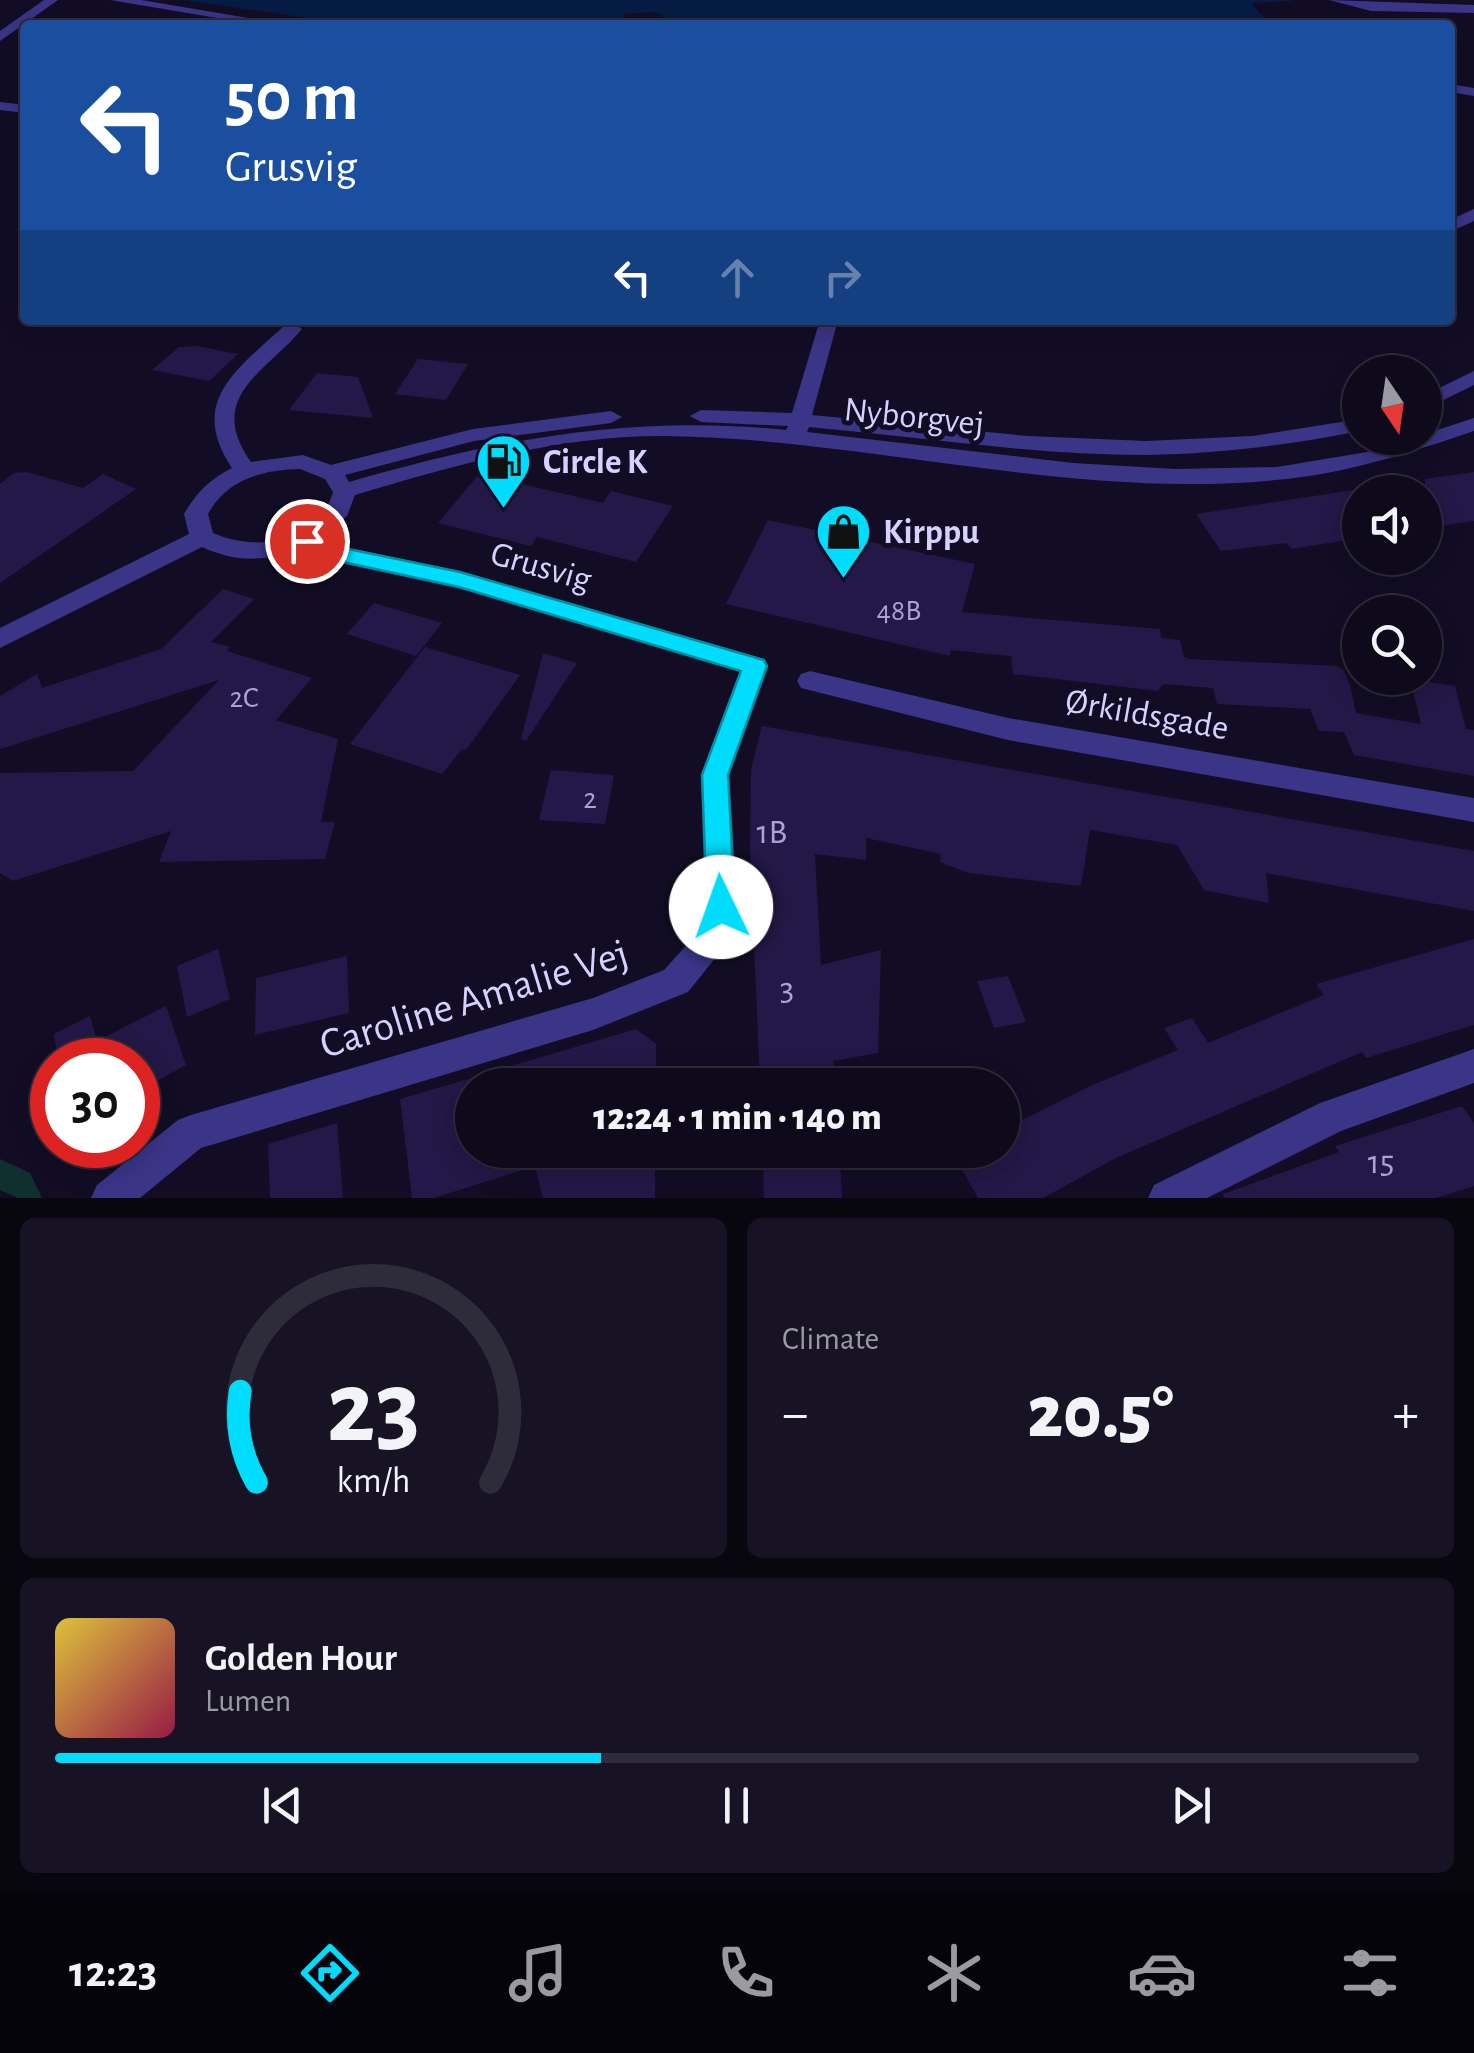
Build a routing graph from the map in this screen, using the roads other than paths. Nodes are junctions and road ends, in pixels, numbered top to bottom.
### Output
1 (52, 0) edge
2 (116, 0) edge
3 (1339, 2) edge
4 (1474, 9) edge
5 (1350, 18) dead end
6 (23, 20) edge
7 (250, 20) edge
8 (829, 325) edge
9 (292, 329) dead end
10 (1474, 377) edge
11 (1442, 395) edge
12 (1442, 410) edge
13 (1473, 426) edge
14 (1342, 428) edge
15 (797, 429) junction
16 (246, 470) junction
17 (339, 481) junction
18 (202, 538) junction
19 (307, 541) junction
20 (0, 638) edge
21 (755, 666) joint
22 (810, 681) dead end
23 (1474, 810) edge
24 (1474, 1066) edge
25 (110, 1198) edge
26 (1167, 1198) edge

1 - 6 street
2 - 7 street
3 - 4 street
3 - 5 street
8 - 15 street
9 - 16 street
10 - 11 street
12 - 13 street
13 - 15 street, Nyborgvej
14 - 15 street, Nyborgvej
15 - 17 street, Nyborgvej
16 - 17 street
16 - 18 street
17 - 19 street
18 - 19 street
18 - 20 street
19 - 21 street, Grusvig
21 - 25 street, Caroline Amalie Vej
22 - 23 street, Ørkildsgade
24 - 26 street

